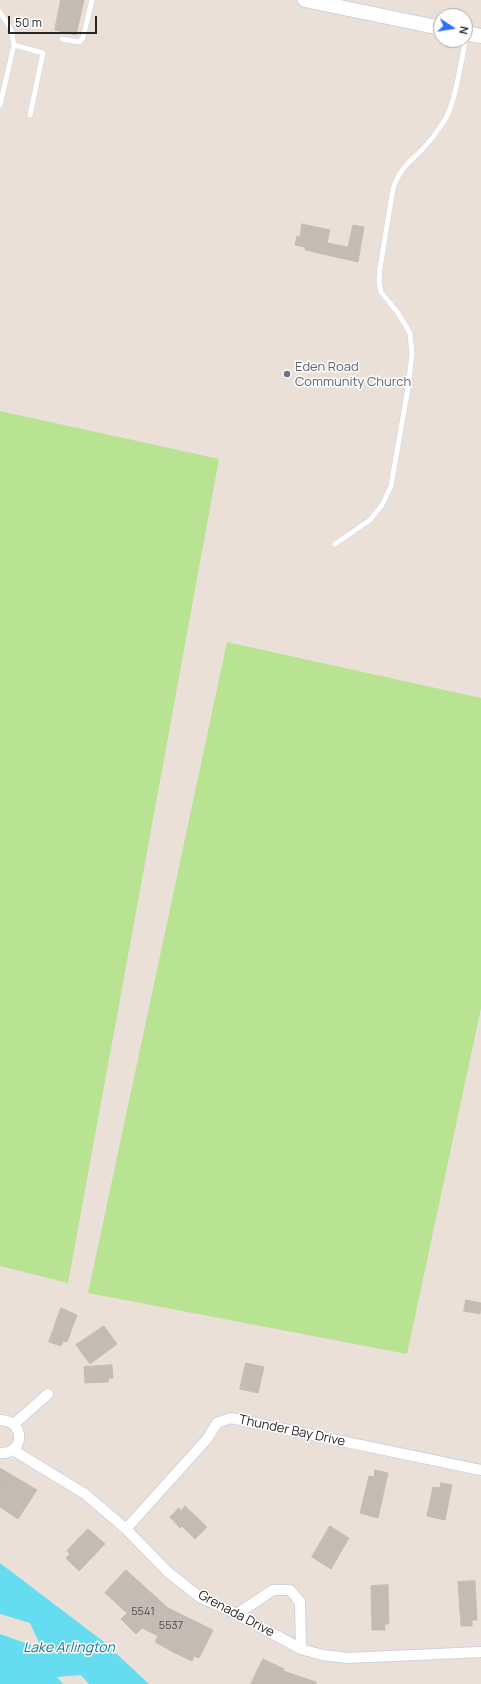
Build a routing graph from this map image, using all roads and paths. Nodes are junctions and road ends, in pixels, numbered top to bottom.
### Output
1 (92, 0) edge
2 (305, 0) edge
3 (0, 12) edge
4 (433, 26) edge
5 (62, 39) dead end
6 (14, 46) junction
7 (463, 48) edge
8 (0, 105) edge
9 (30, 115) dead end
10 (335, 544) dead end
11 (48, 1394) dead end
12 (0, 1420) edge
13 (14, 1424) junction
14 (13, 1450) junction
15 (0, 1453) edge
16 (481, 1470) edge
17 (126, 1529) junction
18 (237, 1614) junction
19 (301, 1649) junction
20 (481, 1652) edge

1 - 5 lane
2 - 4 main road
3 - 6 lane
6 - 8 lane
6 - 9 lane
7 - 10 lane
11 - 13 street
12 - 13 street
13 - 14 street
14 - 15 street
14 - 17 street, Grenada Drive
16 - 17 street, Thunder Bay Drive
17 - 18 street, Grenada Drive
18 - 19 street, Grenada Drive
18 - 19 street
19 - 20 street, Grenada Drive

